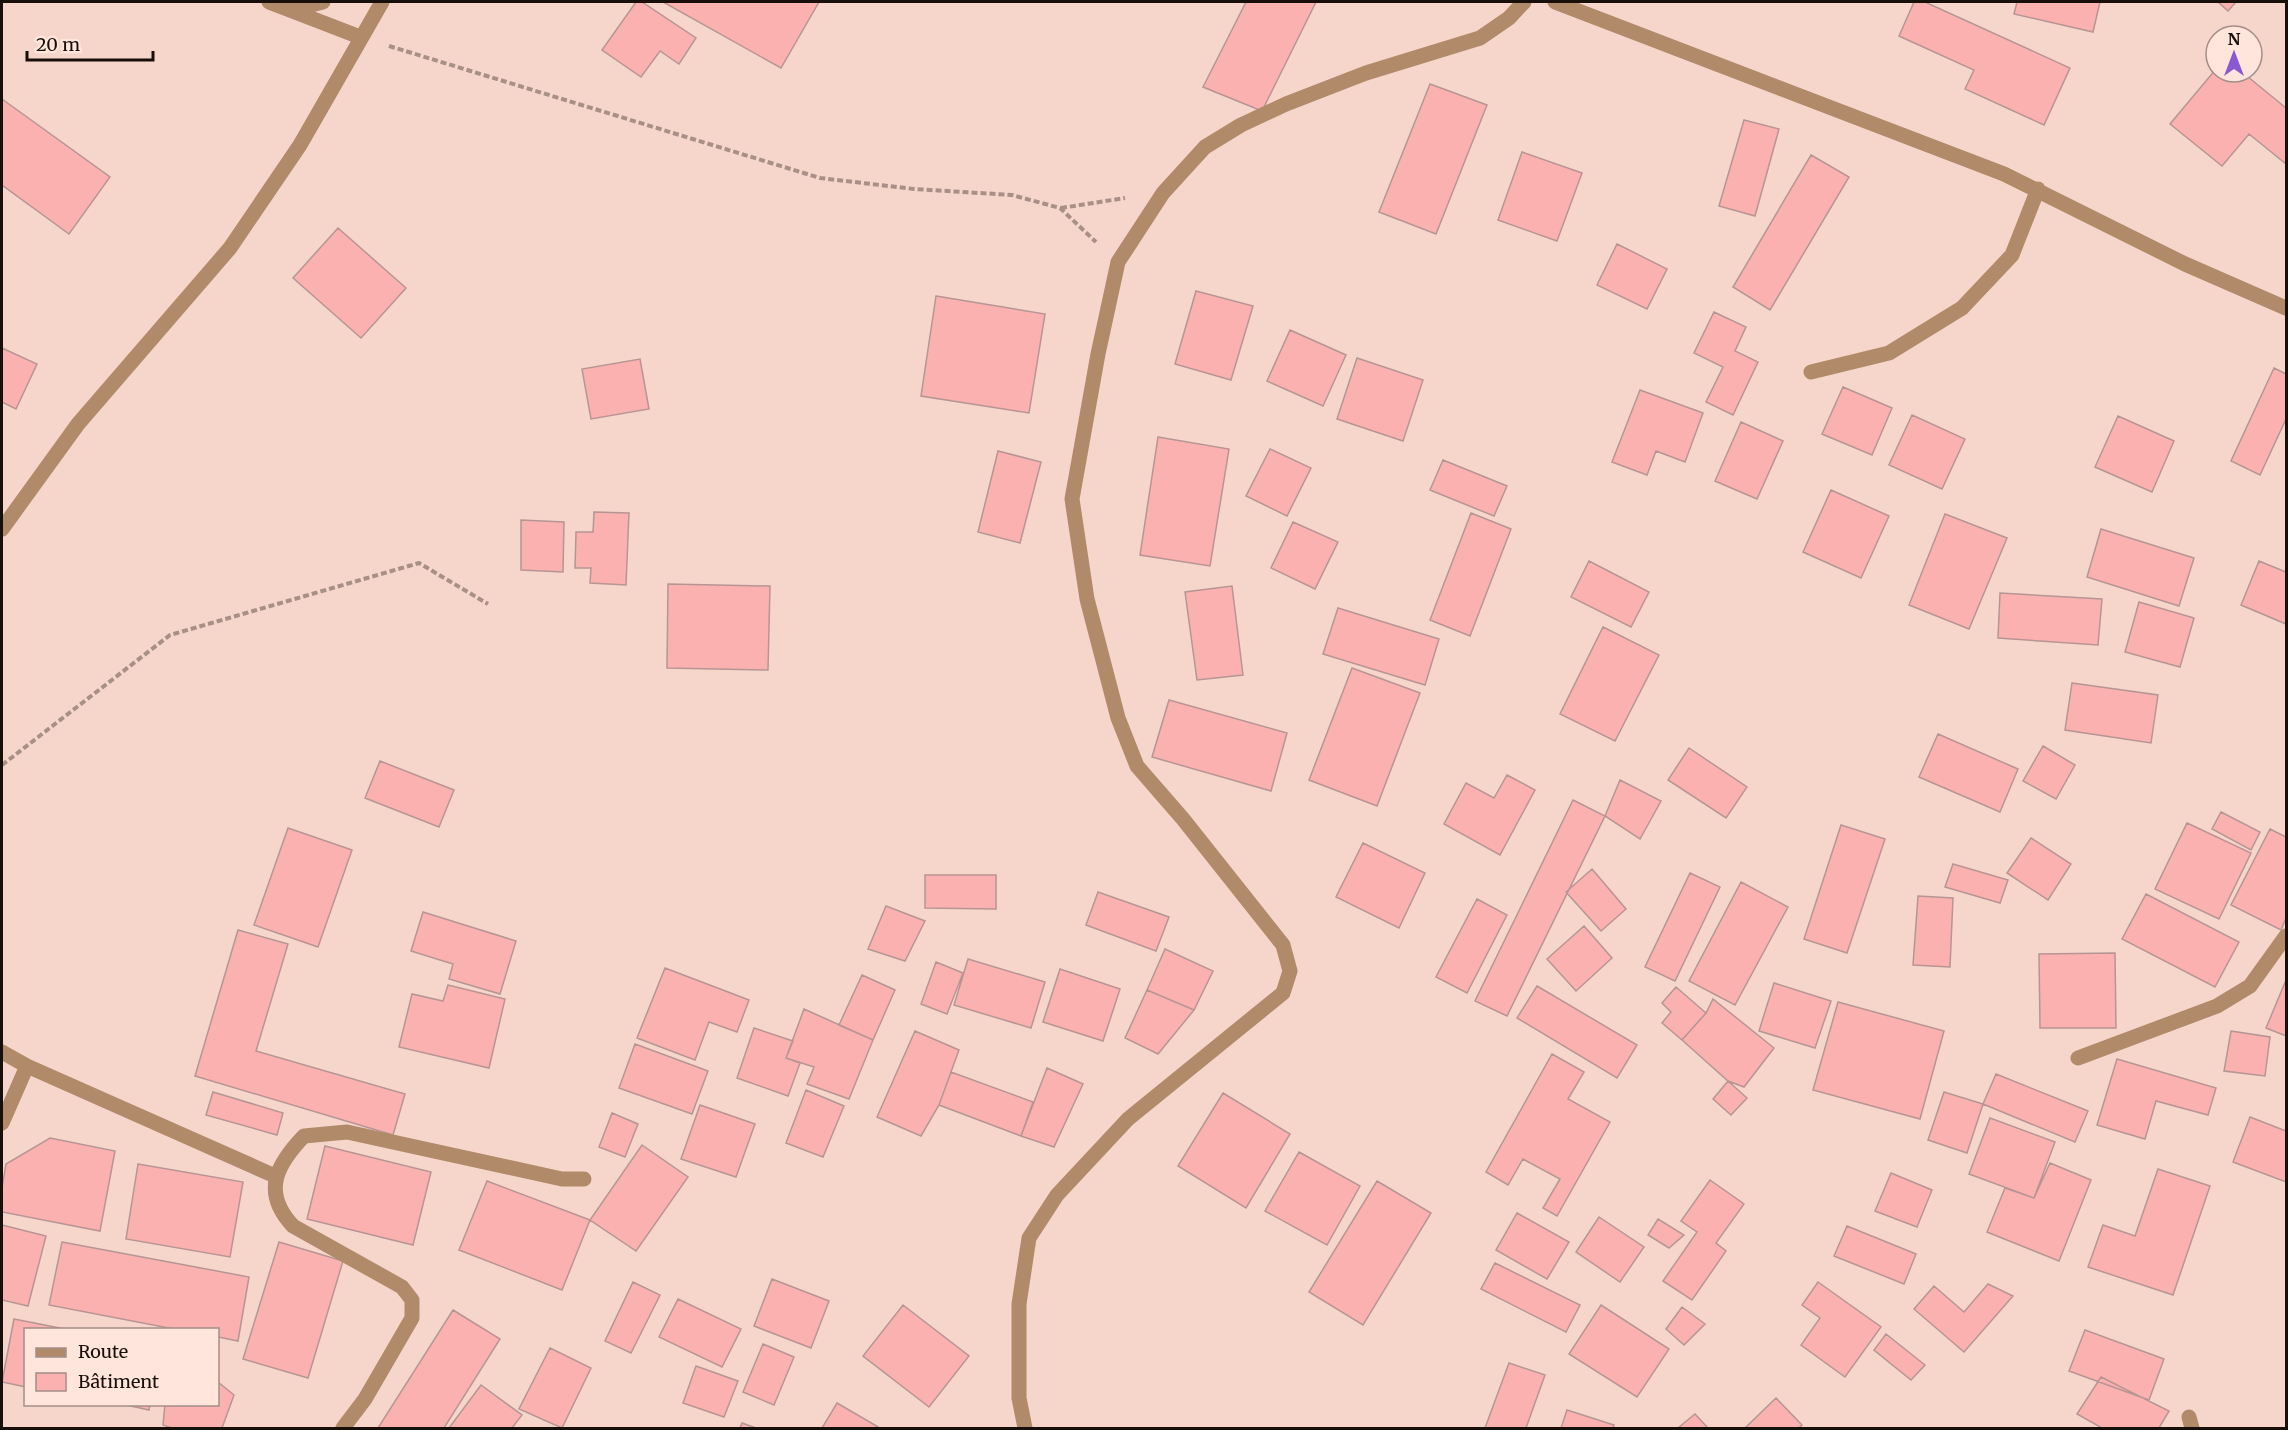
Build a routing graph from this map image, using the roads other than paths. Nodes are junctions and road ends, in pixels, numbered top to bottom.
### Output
1 (269, 2) edge
2 (323, 2) edge
3 (382, 2) edge
4 (1524, 2) edge
5 (1555, 2) edge
6 (291, 10) junction
7 (360, 37) junction
8 (2038, 189) junction
9 (2286, 308) edge
10 (1811, 372) dead end
11 (2, 529) edge
12 (2286, 936) edge
13 (2, 1052) edge
14 (2078, 1058) dead end
15 (27, 1066) junction
16 (2, 1123) edge
17 (275, 1176) junction
18 (584, 1179) dead end
19 (343, 1428) edge
20 (1025, 1428) edge

1 - 6 street
2 - 6 street
3 - 7 street
4 - 20 street
5 - 8 street
6 - 7 street
7 - 11 street
8 - 9 street
8 - 10 street
12 - 14 street
13 - 15 street
15 - 16 street
15 - 17 street
17 - 18 street
17 - 19 street

